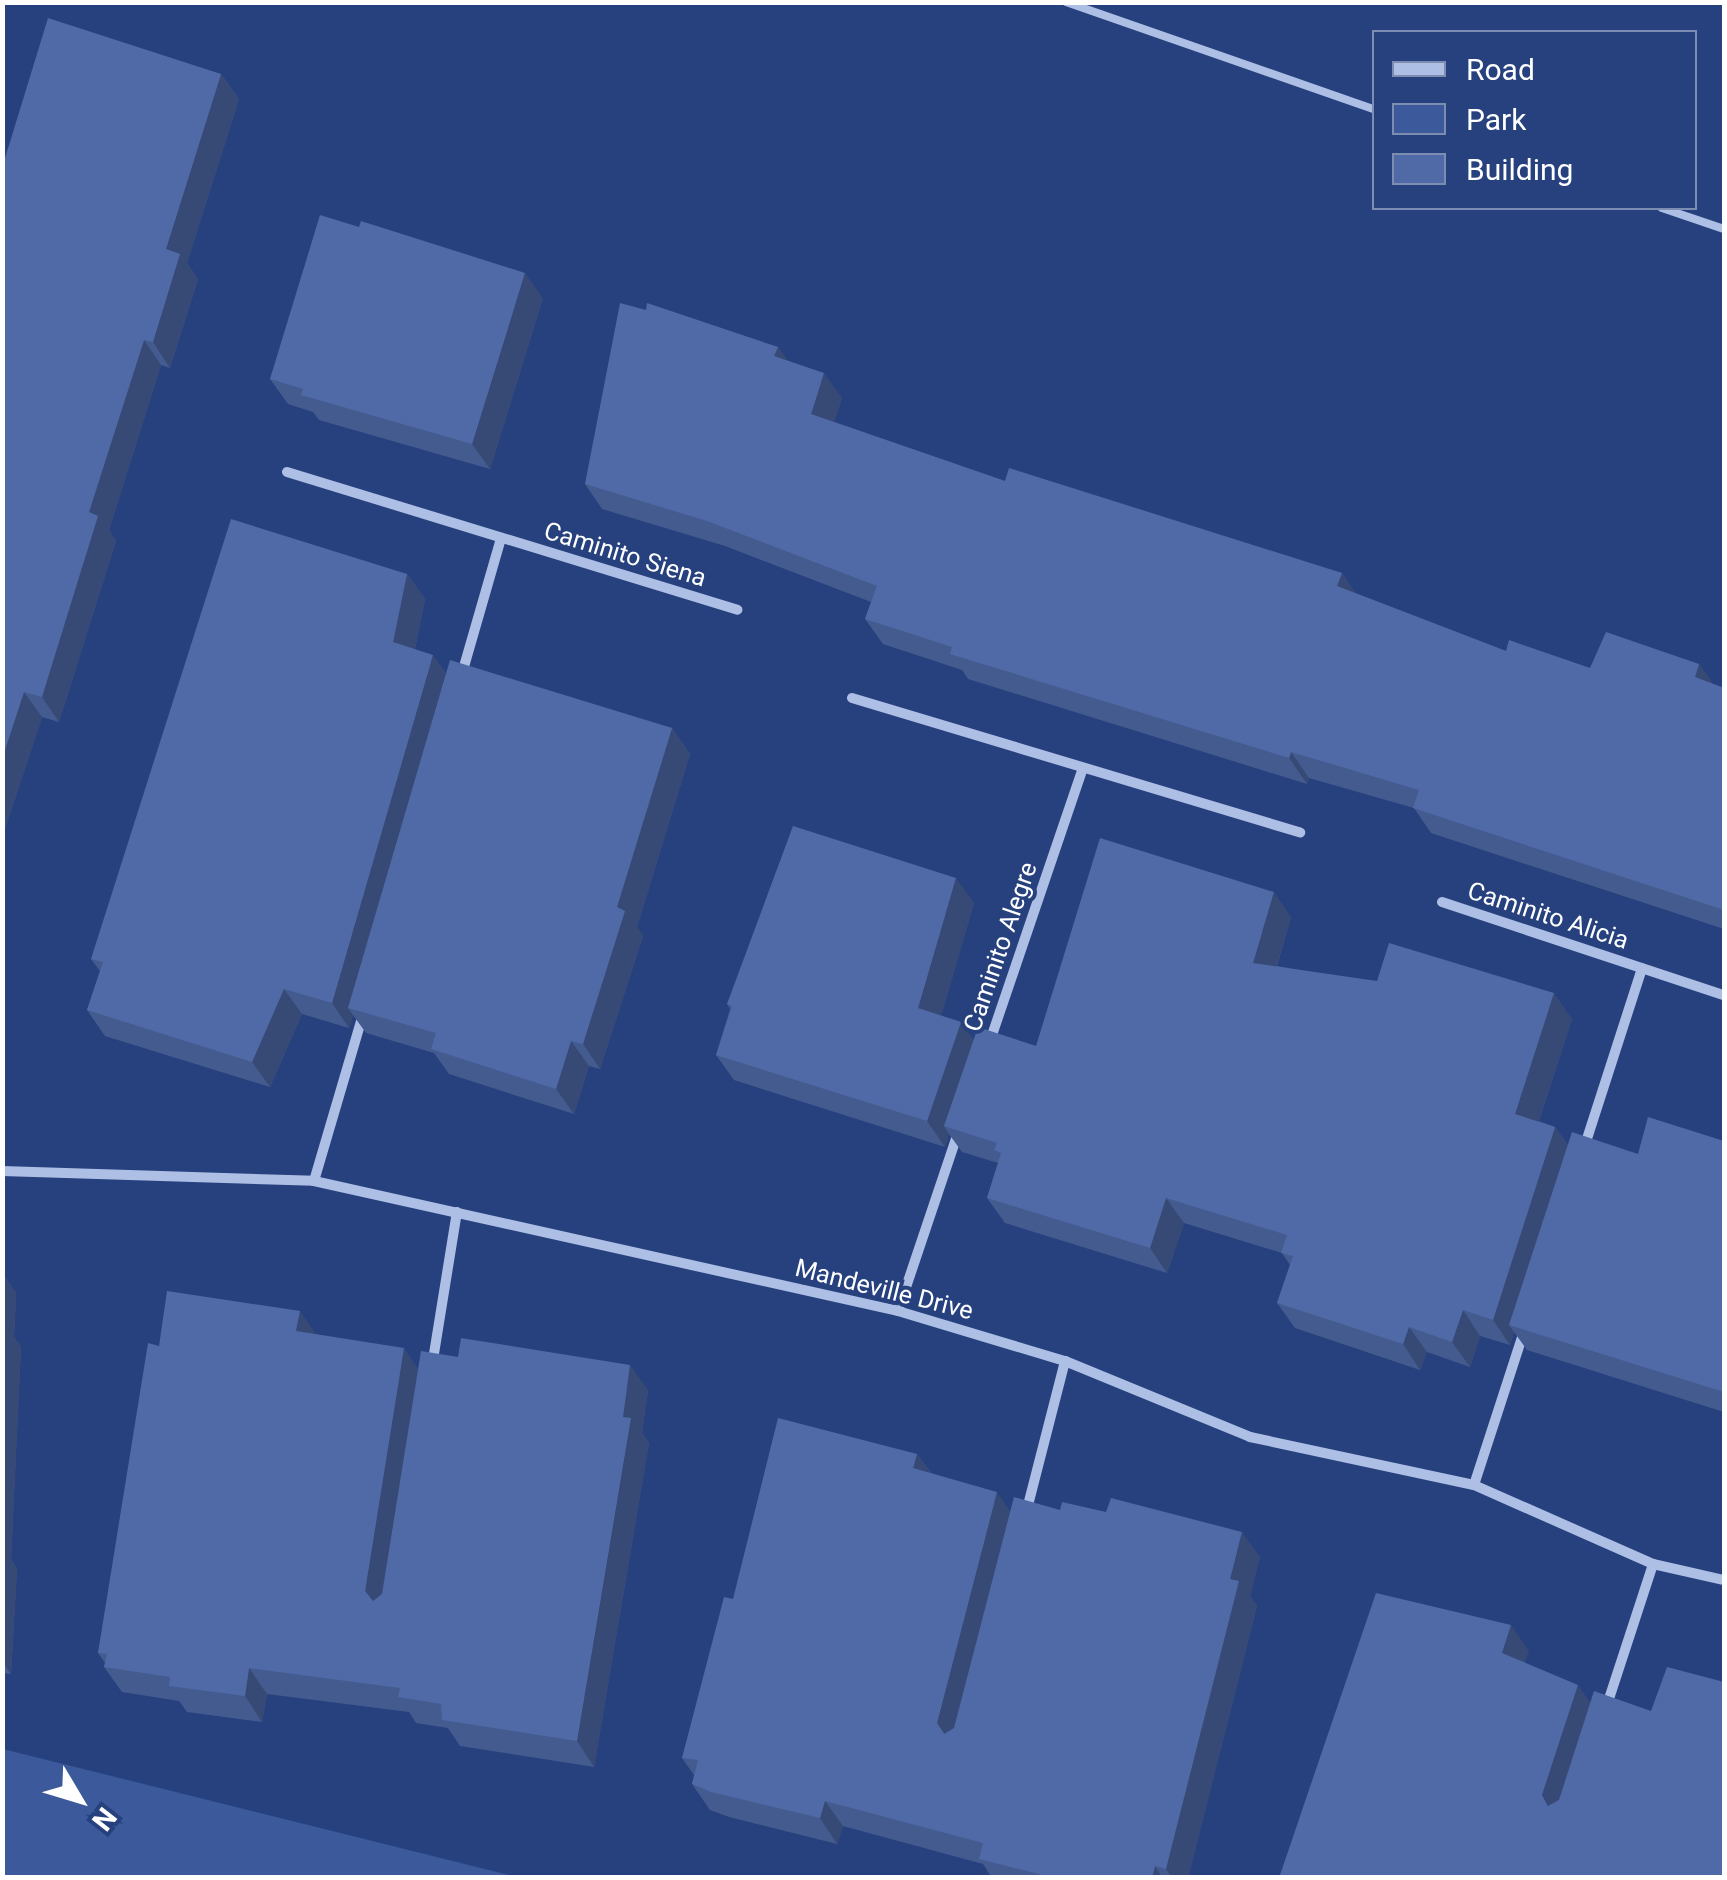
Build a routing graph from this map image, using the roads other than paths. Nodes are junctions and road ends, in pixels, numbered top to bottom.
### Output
1 (1066, 2) edge
2 (1372, 108) edge
3 (1668, 210) edge
4 (1724, 229) edge
5 (287, 472) dead end
6 (501, 538) junction
7 (738, 610) dead end
8 (457, 690) edge
9 (852, 698) dead end
10 (1083, 768) junction
11 (1300, 832) dead end
12 (1442, 902) dead end
13 (1642, 968) junction
14 (369, 992) edge
15 (1724, 995) edge
16 (987, 1048) edge
17 (962, 1123) edge
18 (2, 1171) edge
19 (1576, 1171) edge
20 (314, 1181) junction
21 (458, 1212) junction
22 (1534, 1300) edge
23 (898, 1310) junction
24 (1065, 1361) junction
25 (429, 1386) edge
26 (1474, 1485) junction
27 (1022, 1528) edge
28 (1653, 1564) junction
29 (1724, 1580) edge
30 (1599, 1730) edge

1 - 2 lane
3 - 4 lane
5 - 6 street, Caminito Siena
6 - 7 street, Caminito Siena
6 - 8 street
9 - 10 street
10 - 11 street
10 - 16 street, Caminito Alegre
12 - 13 street, Caminito Alicia
13 - 15 street, Caminito Alicia
13 - 19 street, Caminito Alicia
14 - 20 street
17 - 23 street
18 - 20 street, Mandeville Drive
20 - 21 street, Mandeville Drive
21 - 23 street, Mandeville Drive
21 - 25 street
22 - 26 street
23 - 24 street, Mandeville Drive
24 - 26 street, Mandeville Drive
24 - 27 street
26 - 28 street, Mandeville Drive
28 - 29 street, Mandeville Drive
28 - 30 street

